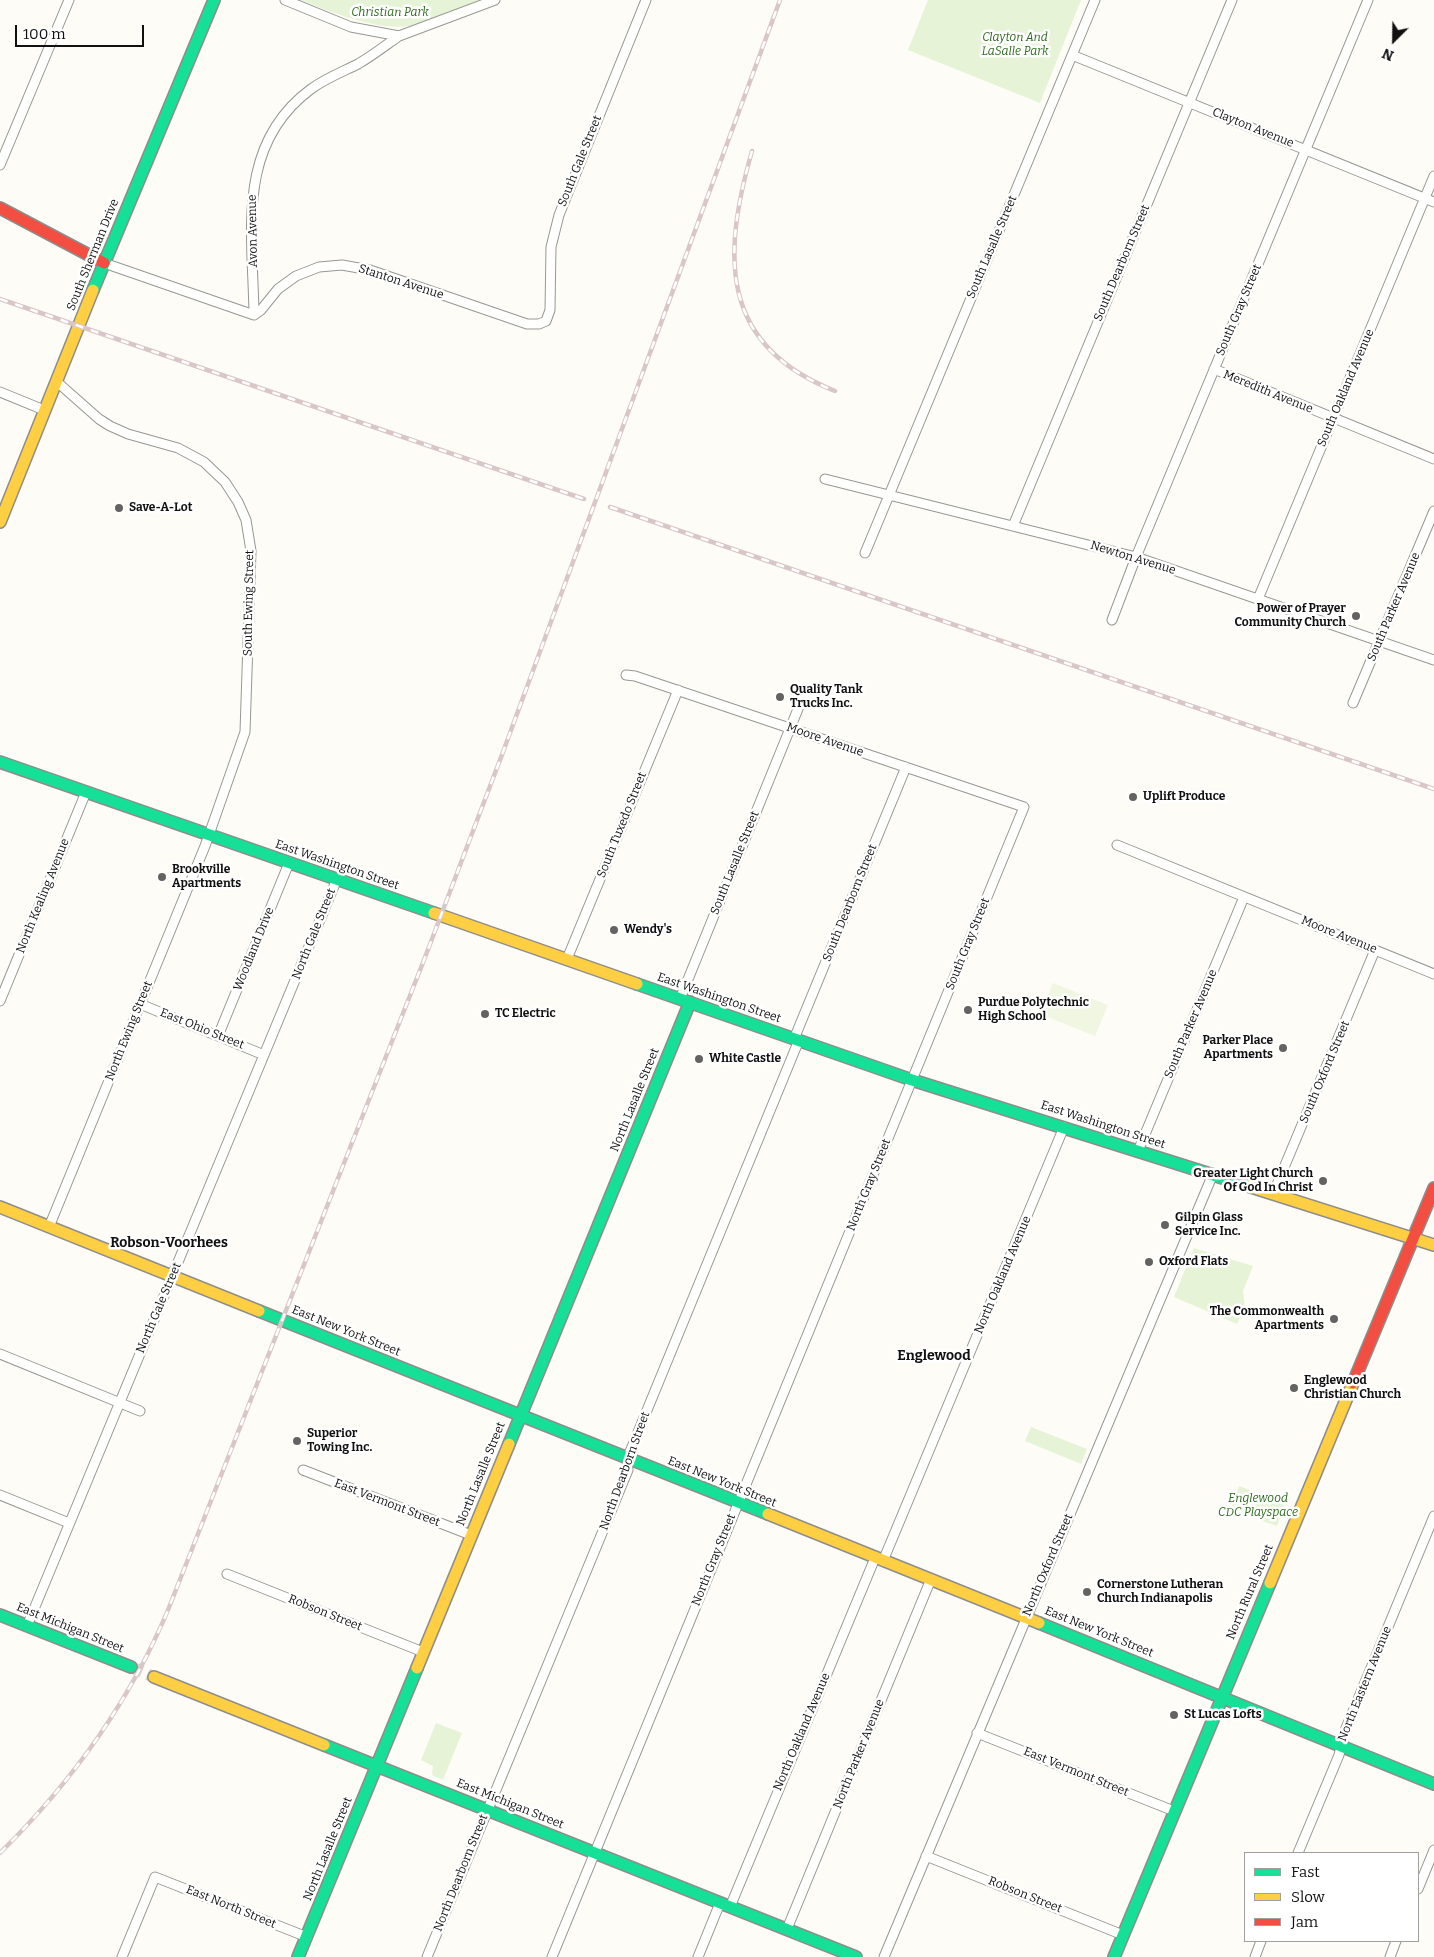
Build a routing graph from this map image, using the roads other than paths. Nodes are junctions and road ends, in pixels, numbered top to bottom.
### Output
1 (69, 0) edge
2 (214, 0) edge
3 (285, 0) edge
4 (494, 0) edge
5 (646, 0) edge
6 (1095, 0) edge
7 (1232, 0) edge
8 (1368, 0) edge
9 (399, 36) junction
10 (1072, 55) junction
11 (1189, 102) junction
12 (1306, 150) junction
13 (0, 165) edge
14 (1434, 176) edge
15 (1425, 198) junction
16 (1434, 202) edge
17 (0, 208) edge
18 (104, 263) junction
19 (254, 315) junction
20 (539, 324) joint
21 (1214, 369) junction
22 (56, 381) junction
23 (0, 392) edge
24 (44, 410) junction
25 (1334, 418) junction
26 (1434, 459) edge
27 (825, 479) dead end
28 (889, 494) junction
29 (1434, 511) edge
30 (0, 522) edge
31 (1012, 526) junction
32 (865, 553) dead end
33 (1136, 557) junction
34 (1258, 600) junction
35 (1112, 620) dead end
36 (1380, 642) junction
37 (1434, 660) edge
38 (626, 675) dead end
39 (678, 690) junction
40 (1353, 703) dead end
41 (800, 704) dead end
42 (791, 728) junction
43 (0, 762) edge
44 (906, 767) junction
45 (86, 792) junction
46 (1024, 808) joint
47 (210, 835) junction
48 (1117, 845) dead end
49 (290, 863) junction
50 (337, 879) junction
51 (1244, 897) junction
52 (1375, 950) junction
53 (566, 959) junction
54 (1434, 974) edge
55 (0, 1000) edge
56 (685, 1000) junction
57 (140, 1004) junction
58 (218, 1036) junction
59 (797, 1039) junction
60 (264, 1054) junction
61 (912, 1080) junction
62 (1064, 1127) junction
63 (1138, 1151) junction
64 (1213, 1174) junction
65 (1434, 1188) edge
66 (1274, 1194) junction
67 (0, 1207) edge
68 (49, 1227) junction
69 (1413, 1238) junction
70 (1434, 1245) edge
71 (173, 1276) junction
72 (0, 1354) edge
73 (120, 1402) junction
74 (140, 1411) dead end
75 (520, 1416) junction
76 (627, 1459) junction
77 (303, 1470) dead end
78 (0, 1496) edge
79 (738, 1503) junction
80 (1434, 1516) edge
81 (70, 1523) junction
82 (471, 1536) junction
83 (879, 1559) junction
84 (227, 1574) dead end
85 (931, 1579) junction
86 (0, 1615) edge
87 (1026, 1617) junction
88 (27, 1626) junction
89 (424, 1652) junction
90 (131, 1667) tunnel mouth
91 (154, 1677) tunnel mouth
92 (1221, 1697) junction
93 (977, 1733) junction
94 (1341, 1745) junction
95 (377, 1766) junction
96 (1434, 1784) edge
97 (487, 1810) junction
98 (1174, 1811) junction
99 (1434, 1850) edge
100 (594, 1852) junction
101 (1298, 1852) edge
102 (926, 1856) junction
103 (1419, 1887) edge
104 (725, 1905) junction
105 (787, 1929) junction
106 (1123, 1935) junction
107 (307, 1937) junction
108 (1261, 1942) edge
109 (1396, 1942) edge
110 (844, 1955) edge
111 (122, 1957) edge
112 (298, 1957) edge
113 (427, 1957) edge
114 (552, 1957) edge
115 (698, 1957) edge
116 (856, 1957) edge
117 (884, 1957) edge
118 (1114, 1957) edge
119 (1255, 1957) edge
120 (1390, 1957) edge

1 - 13 street
2 - 18 main road, South Sherman Drive
3 - 9 street
4 - 9 street, Avon Avenue
5 - 20 street, South Gale Street
6 - 10 street, South Lasalle Street
7 - 11 street, South Dearborn Street
8 - 12 street, South Gray Street
9 - 19 street, Avon Avenue
10 - 11 street, Clayton Avenue
10 - 28 street, South Lasalle Street
11 - 12 street, Clayton Avenue
11 - 31 street, South Dearborn Street
12 - 15 street, Clayton Avenue
12 - 21 street, South Gray Street
14 - 15 street, South Oakland Avenue
15 - 16 street, Clayton Avenue
15 - 25 street, South Oakland Avenue
17 - 18 main road
18 - 19 street
18 - 22 main road, South Sherman Drive
19 - 20 street, Stanton Avenue
21 - 25 street, Meredith Avenue
21 - 33 street, South Gray Street
22 - 24 main road, South Sherman Drive
22 - 47 street, South Ewing Street
23 - 24 street
24 - 30 main road, South Sherman Drive
25 - 26 street, Meredith Avenue
25 - 34 street, South Oakland Avenue
27 - 28 street, Newton Avenue
28 - 31 street, Newton Avenue
28 - 32 street, South Lasalle Street
29 - 36 street, South Parker Avenue
31 - 33 street, Newton Avenue
33 - 34 street, Newton Avenue
33 - 35 street, South Gray Street
34 - 36 street, Newton Avenue
36 - 37 street, Newton Avenue
36 - 40 street, South Parker Avenue
38 - 39 street, Moore Avenue
39 - 42 street, Moore Avenue
39 - 53 street, South Tuxedo Street
41 - 42 street, South Lasalle Street
42 - 44 street, Moore Avenue
42 - 56 street, South Lasalle Street
43 - 45 main road, East Washington Street
44 - 46 street, Moore Avenue
44 - 59 street, South Dearborn Street
45 - 47 main road, East Washington Street
45 - 55 street, North Kealing Avenue
46 - 61 street, South Gray Street
47 - 49 main road, East Washington Street
47 - 57 street, North Ewing Street
48 - 51 street, Moore Avenue
49 - 50 main road, East Washington Street
49 - 58 street, Woodland Drive
50 - 53 main road, East Washington Street
50 - 60 street, North Gale Street
51 - 52 street, Moore Avenue
51 - 63 street, South Parker Avenue
52 - 54 street, Moore Avenue
52 - 66 street, South Oxford Street
53 - 56 main road, East Washington Street
56 - 59 main road, East Washington Street
56 - 75 main road, North Lasalle Street
57 - 58 street, East Ohio Street
57 - 68 street, North Ewing Street
58 - 60 street, East Ohio Street
59 - 61 main road, East Washington Street
59 - 76 street, North Dearborn Street
60 - 71 street, North Gale Street
61 - 62 main road, East Washington Street
61 - 79 street, North Gray Street
62 - 63 main road, East Washington Street
62 - 83 street, North Oakland Avenue
63 - 64 main road, East Washington Street
64 - 66 main road, East Washington Street
64 - 87 street, North Oxford Street
65 - 69 main road, North Rural Street
66 - 69 main road, East Washington Street
67 - 68 main road, East New York Street
68 - 71 main road, East New York Street
69 - 70 main road, East Washington Street
69 - 92 main road, North Rural Street
71 - 73 street, North Gale Street
71 - 75 main road, East New York Street
72 - 73 street
73 - 74 street
73 - 81 street, North Gale Street
75 - 76 main road, East New York Street
75 - 82 main road, North Lasalle Street
76 - 79 main road, East New York Street
76 - 97 street, North Dearborn Street
77 - 82 street, East Vermont Street
78 - 81 street
79 - 83 main road, East New York Street
79 - 100 street, North Gray Street
80 - 94 street, North Eastern Avenue
81 - 88 street, North Gale Street
82 - 89 main road, North Lasalle Street
83 - 85 main road, East New York Street
83 - 104 street, North Oakland Avenue
84 - 89 street, Robson Street
85 - 87 main road, East New York Street
85 - 105 street, North Parker Avenue
86 - 88 main road, East Michigan Street
87 - 92 main road, East New York Street
87 - 93 street, North Oxford Street
88 - 90 main road, East Michigan Street
89 - 95 main road, North Lasalle Street
91 - 95 main road, East Michigan Street
92 - 94 main road, East New York Street
92 - 98 main road, North Rural Street
93 - 98 street, East Vermont Street
93 - 102 street, North Oxford Street
94 - 96 main road, East New York Street
94 - 101 street, North Eastern Avenue
95 - 97 main road, East Michigan Street
95 - 107 main road, North Lasalle Street
97 - 100 main road, East Michigan Street
97 - 113 street, North Dearborn Street
98 - 106 main road, North Rural Street
99 - 103 street
100 - 104 main road, East Michigan Street
100 - 114 street, North Gray Street
102 - 106 street, Robson Street
102 - 117 street, North Oxford Street
104 - 105 main road, East Michigan Street
104 - 115 street, North Oakland Avenue
105 - 110 main road, East Michigan Street
106 - 118 main road, North Rural Street
107 - 111 street, East North Street
107 - 112 main road, North Lasalle Street
108 - 119 street
109 - 120 street
110 - 116 main road, East Michigan Street

